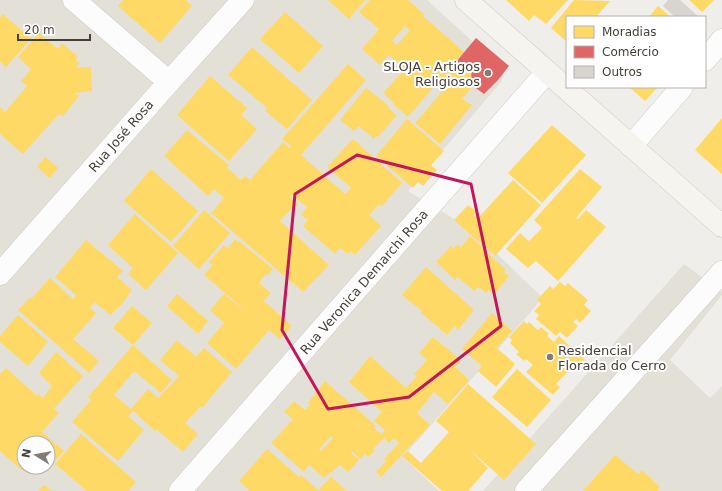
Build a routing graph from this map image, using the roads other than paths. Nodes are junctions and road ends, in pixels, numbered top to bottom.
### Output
1 (74, 0) edge
2 (243, 0) edge
3 (466, 0) edge
4 (722, 40) edge
5 (706, 59) edge
6 (546, 72) junction
7 (169, 82) junction
8 (681, 88) edge
9 (631, 146) junction
10 (722, 226) edge
11 (722, 272) edge
12 (0, 274) edge
13 (180, 491) edge
14 (526, 491) edge

1 - 7 street
2 - 7 street, Rua José Rosa
3 - 6 main road
4 - 5 street
6 - 9 main road
6 - 13 street, Rua Veronica Demarchi Rosa
7 - 12 street, Rua José Rosa
8 - 9 street
9 - 10 main road
11 - 14 street

